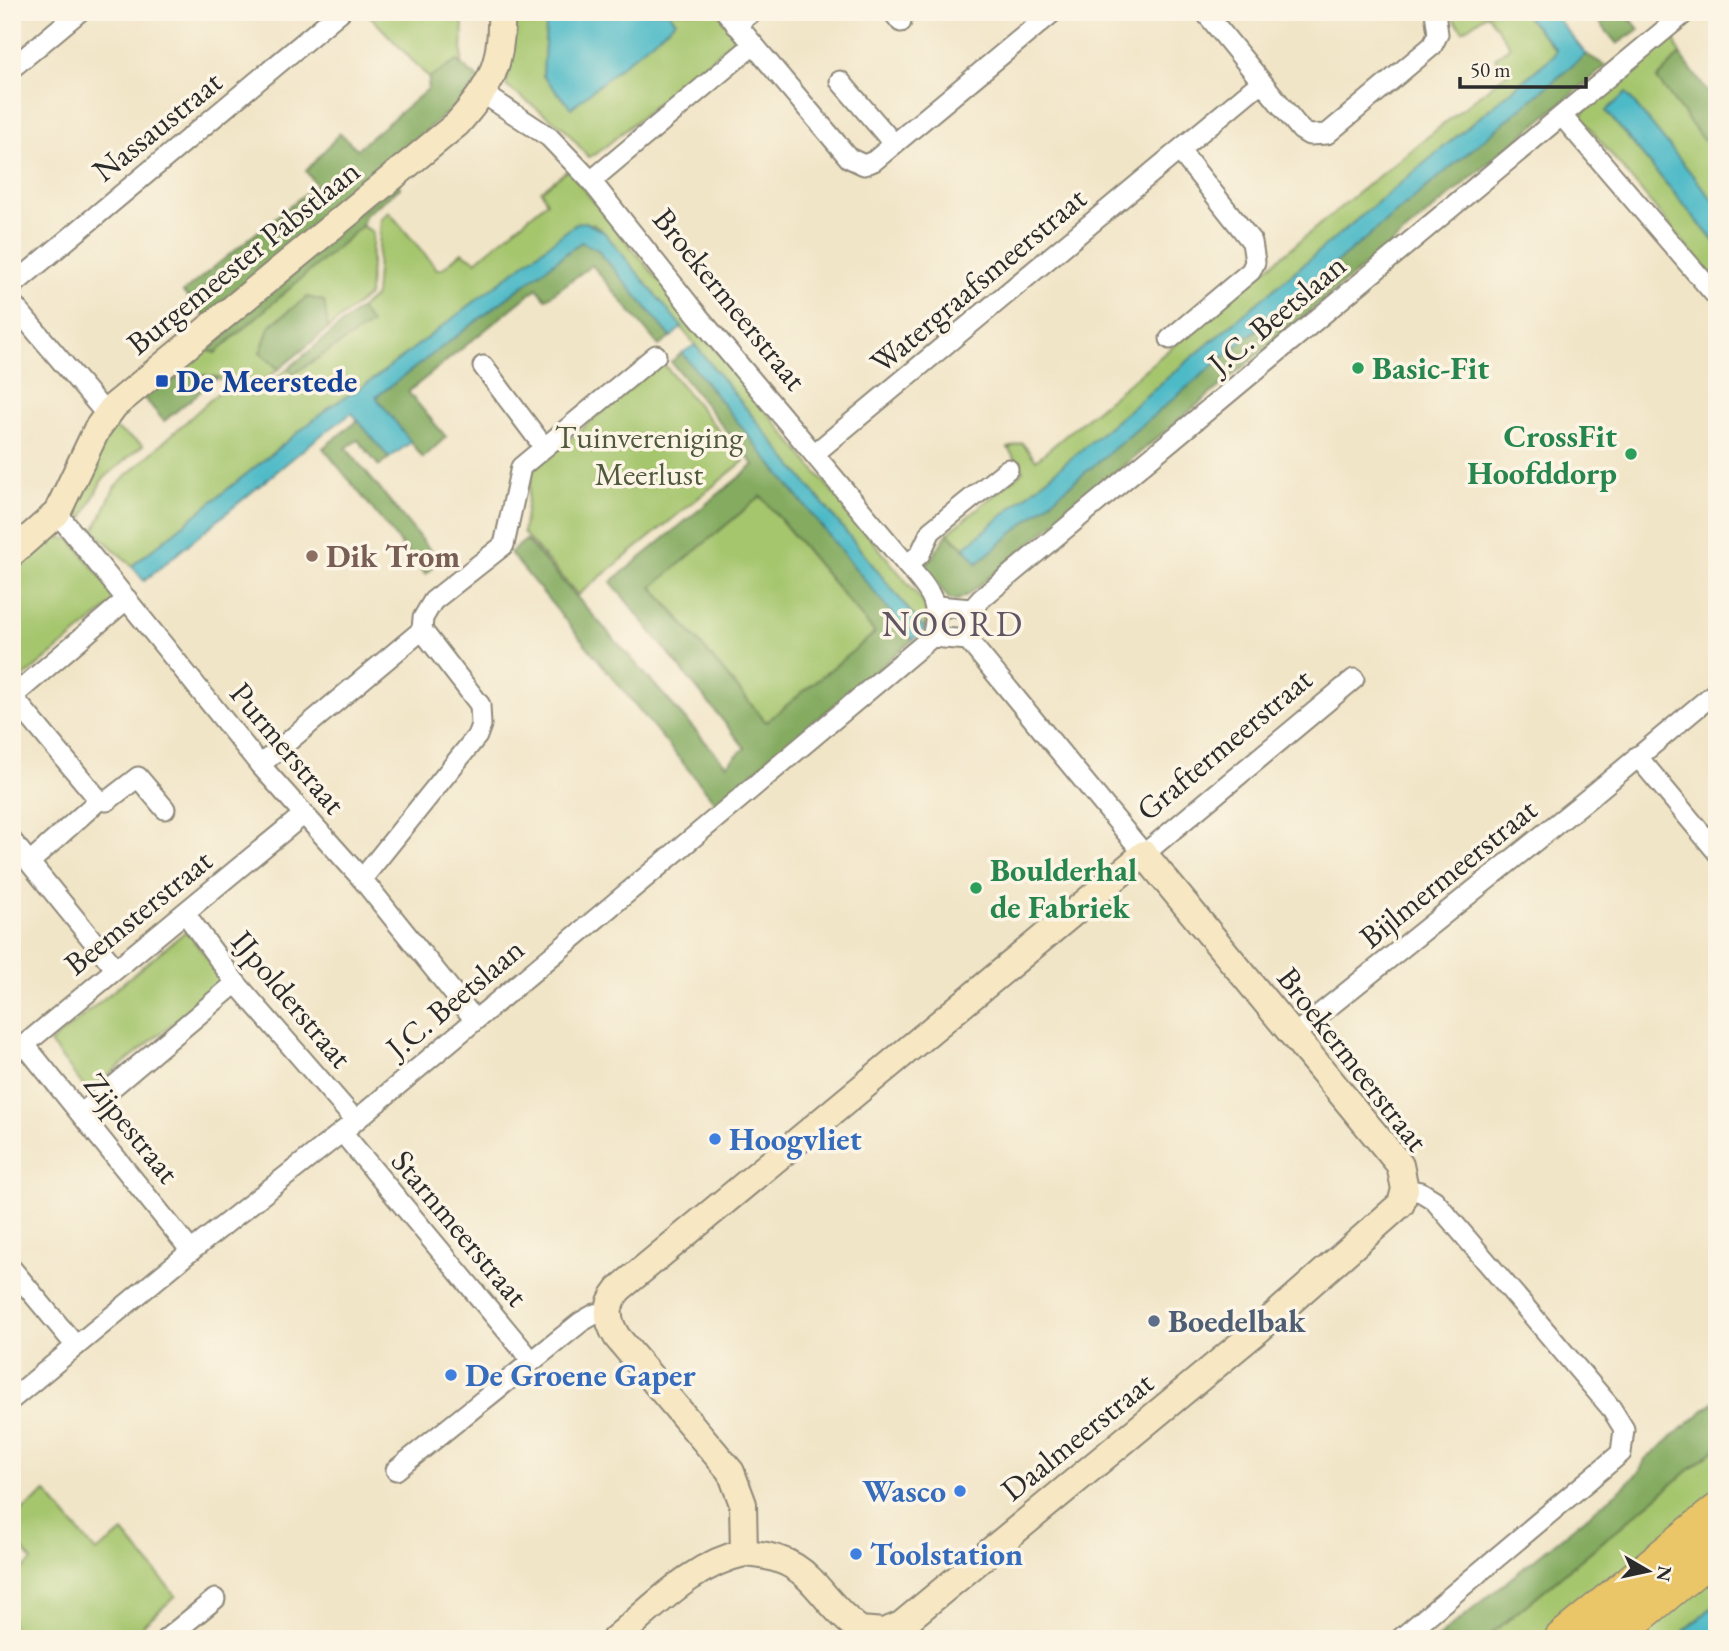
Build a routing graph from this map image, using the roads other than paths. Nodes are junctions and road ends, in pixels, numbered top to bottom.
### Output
1 (79, 12) edge
2 (340, 12) edge
3 (501, 12) edge
4 (752, 12) edge
5 (1053, 12) edge
6 (1205, 12) edge
7 (1435, 12) edge
8 (1686, 12) edge
9 (731, 19) edge
10 (752, 46) junction
11 (12, 68) edge
12 (840, 81) dead end
13 (1261, 82) junction
14 (484, 94) junction
15 (1562, 116) junction
16 (894, 144) junction
17 (1180, 151) junction
18 (591, 181) junction
19 (12, 286) edge
20 (1717, 297) edge
21 (12, 303) edge
22 (1170, 339) dead end
23 (656, 355) dead end
24 (483, 366) dead end
25 (107, 415) junction
26 (544, 447) junction
27 (814, 454) junction
28 (1008, 469) dead end
29 (57, 513) junction
30 (12, 553) edge
31 (908, 565) junction
32 (127, 598) junction
33 (936, 606) junction
34 (972, 609) junction
35 (422, 630) junction
36 (932, 637) junction
37 (968, 640) junction
38 (1354, 679) dead end
39 (1717, 691) edge
40 (13, 697) edge
41 (1637, 756) junction
42 (260, 765) junction
43 (99, 800) junction
44 (165, 809) dead end
45 (303, 815) junction
46 (12, 841) edge
47 (1717, 852) edge
48 (1144, 854) junction
49 (30, 862) junction
50 (362, 879) junction
51 (185, 913) junction
52 (115, 968) junction
53 (236, 983) junction
54 (475, 1020) junction
55 (1295, 1034) junction
56 (18, 1050) edge
57 (82, 1112) junction
58 (349, 1126) junction
59 (1405, 1189) junction
60 (191, 1251) junction
61 (12, 1269) edge
62 (607, 1313) junction
63 (76, 1346) junction
64 (532, 1361) junction
65 (12, 1399) edge
66 (396, 1470) dead end
67 (1717, 1512) edge
68 (1717, 1551) edge
69 (744, 1553) junction
70 (215, 1599) dead end
71 (871, 1635) edge
72 (166, 1639) edge
73 (615, 1639) edge
74 (1400, 1639) edge
75 (1562, 1639) edge
76 (1611, 1639) edge

1 - 11 street
2 - 19 street, Nassaustraat
3 - 14 street, Burgemeester Pabstlaan
4 - 9 street
5 - 16 street
6 - 13 street
7 - 13 street
8 - 15 street, J.C. Beetslaan
9 - 10 street
10 - 16 street
10 - 18 street
12 - 16 street
13 - 17 street, Watergraafsmeerstraat
14 - 18 street, Broekermeerstraat
14 - 25 street, Burgemeester Pabstlaan
15 - 20 street
15 - 34 street, J.C. Beetslaan
17 - 22 street
17 - 27 street, Watergraafsmeerstraat
18 - 27 street, Broekermeerstraat
21 - 25 street
23 - 26 street
24 - 26 street
25 - 29 street, Burgemeester Pabstlaan
26 - 35 street
27 - 31 street, Broekermeerstraat
28 - 31 street
29 - 30 street, Burgemeester Pabstlaan
29 - 32 street, Purmerstraat
31 - 33 street, Broekermeerstraat
32 - 40 street
32 - 42 street, Purmerstraat
33 - 34 street
33 - 36 street
34 - 37 street
35 - 42 street
35 - 50 street
36 - 37 street
36 - 54 street, J.C. Beetslaan
37 - 48 street, Broekermeerstraat
38 - 48 street, Graftermeerstraat
39 - 41 street, Bijlmermeerstraat
40 - 43 street
41 - 47 street
41 - 55 street, Bijlmermeerstraat
42 - 45 street, Purmerstraat
43 - 44 street
43 - 49 street
45 - 50 street, Purmerstraat
45 - 51 street, Beemsterstraat
46 - 49 street
48 - 55 street, Broekermeerstraat
48 - 62 street, Graftermeerstraat
49 - 52 street
50 - 54 street, Purmerstraat
51 - 52 street, Beemsterstraat
51 - 53 street, IJpolderstraat
52 - 56 street, Beemsterstraat
53 - 57 street
53 - 58 street, IJpolderstraat
54 - 58 street, J.C. Beetslaan
55 - 59 street, Broekermeerstraat
56 - 57 street, Zijpestraat
57 - 60 street, Zijpestraat
58 - 60 street, J.C. Beetslaan
58 - 64 street, Starnmeerstraat
59 - 71 street, Daalmeerstraat
59 - 74 street, Broekermeerstraat
60 - 63 street, J.C. Beetslaan
61 - 63 street
62 - 64 street
62 - 69 street
63 - 65 street, J.C. Beetslaan
64 - 66 street
67 - 75 highway
68 - 76 highway
69 - 71 street
69 - 73 street
70 - 72 street

